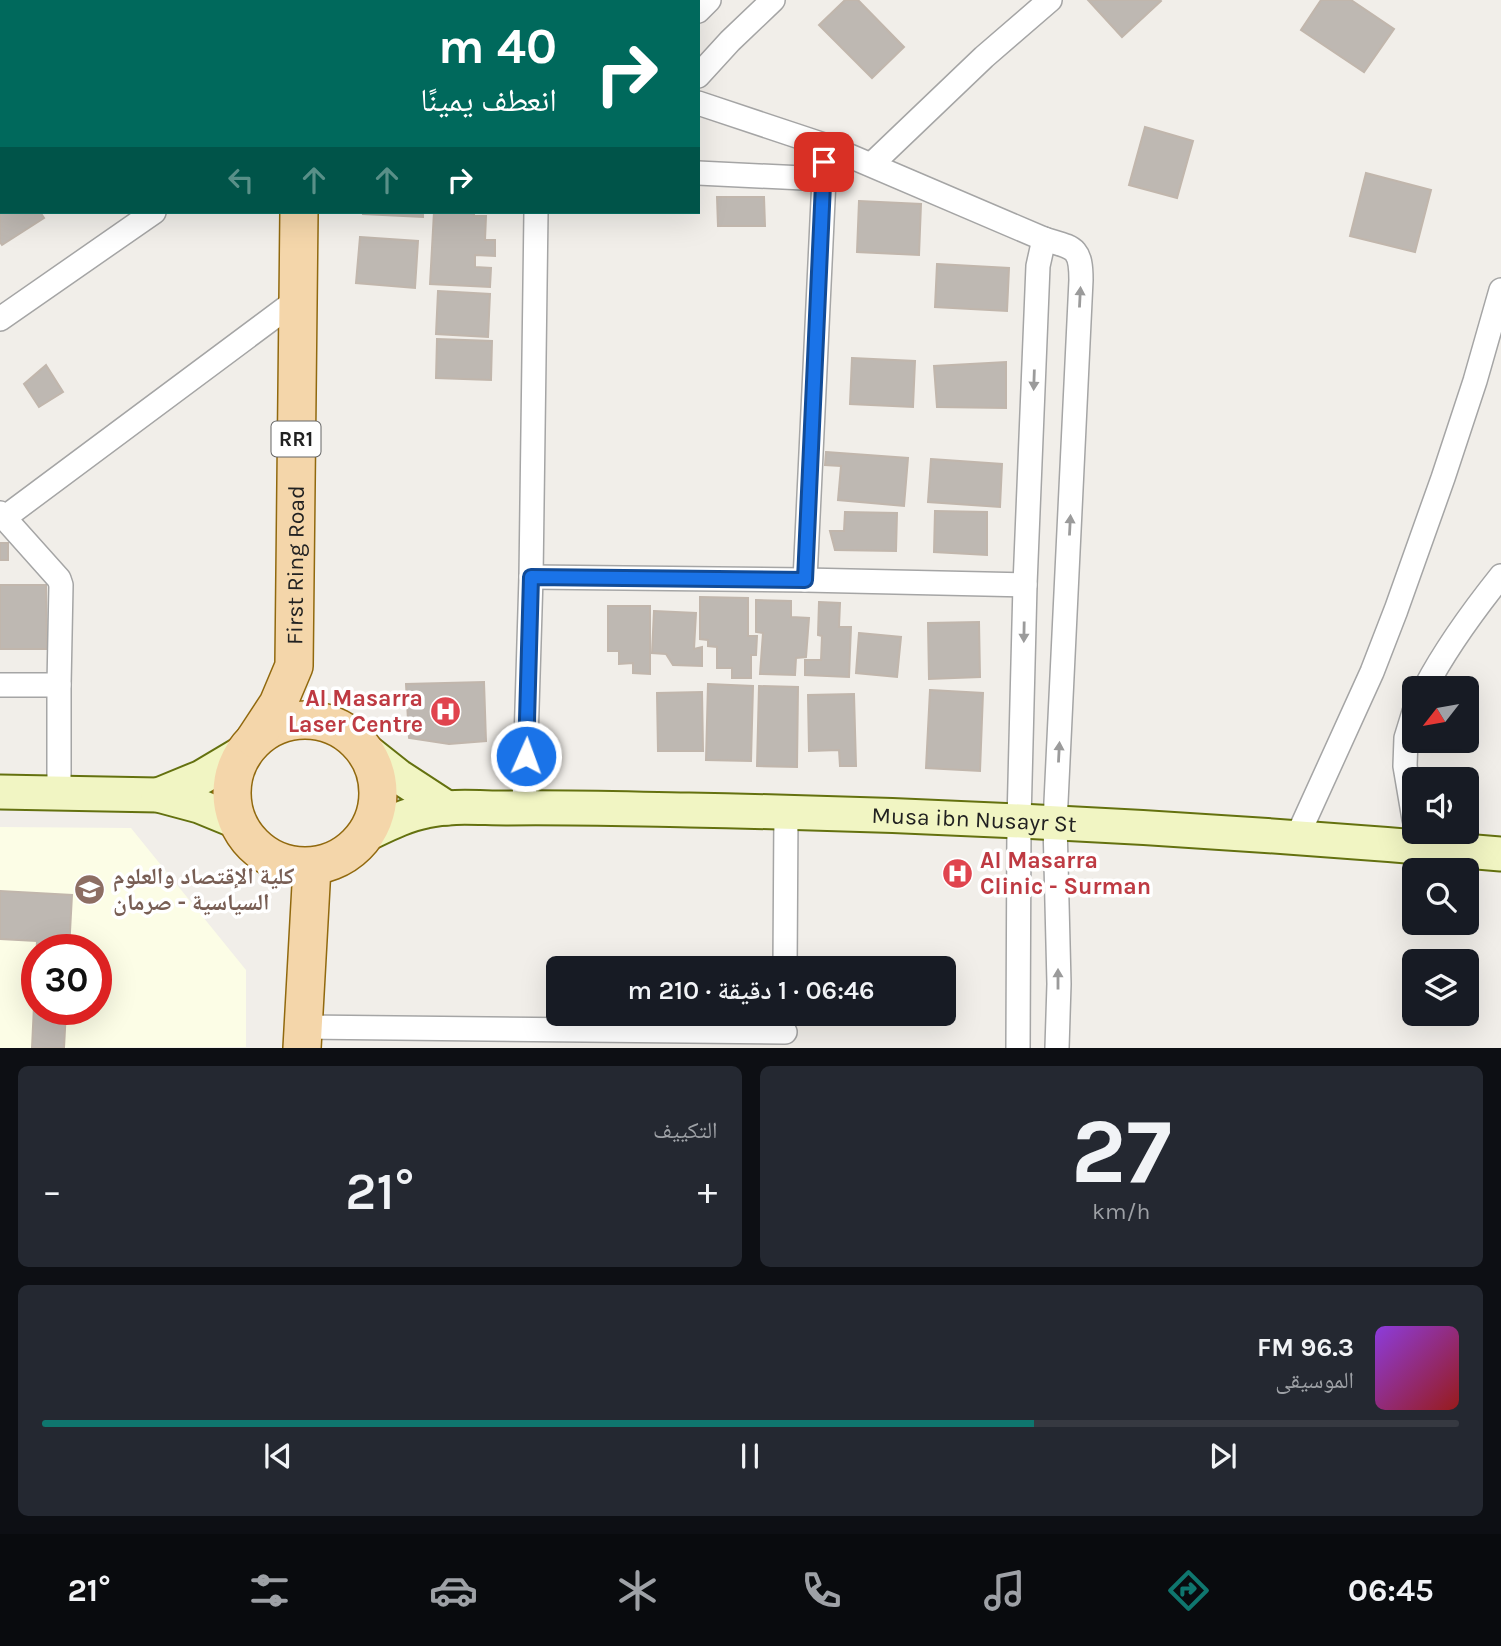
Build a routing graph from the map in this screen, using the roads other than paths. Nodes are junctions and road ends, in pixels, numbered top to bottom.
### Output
1 (773, 0) edge
2 (1050, 0) edge
3 (700, 74) edge
4 (700, 104) edge
5 (824, 145) junction
6 (873, 164) junction
7 (700, 173) edge
8 (824, 179) junction
9 (150, 214) edge
10 (299, 214) edge
11 (536, 214) edge
12 (1044, 239) junction
13 (1501, 289) edge
14 (298, 299) junction
15 (0, 319) edge
16 (2, 515) edge
17 (1501, 576) edge
18 (531, 577) junction
19 (805, 580) junction
20 (1025, 585) junction
21 (294, 666) junction
22 (1431, 676) edge
23 (59, 684) junction
24 (0, 685) edge
25 (351, 737) junction
26 (250, 745) junction
27 (0, 792) edge
28 (59, 793) junction
29 (158, 795) junction
30 (524, 807) junction
31 (447, 808) junction
32 (786, 812) junction
33 (1019, 821) junction
34 (238, 822) junction
35 (1055, 822) junction
36 (1402, 833) edge
37 (367, 834) junction
38 (1297, 837) junction
39 (1463, 844) edge
40 (1501, 854) edge
41 (312, 867) junction
42 (785, 956) edge
43 (785, 1031) edge
44 (303, 1037) edge
45 (1018, 1047) edge
46 (1024, 1048) edge
47 (1057, 1048) edge

1 - 3 street
2 - 6 street
4 - 5 street
5 - 6 street
5 - 8 street
6 - 12 street
7 - 8 street
8 - 19 street
9 - 15 street
10 - 14 main road, First Ring Road / RR1
11 - 18 street
12 -> 20 street
35 -> 12 street
13 - 38 street
14 - 16 street
14 - 21 main road, First Ring Road / RR1
16 - 23 street
17 - 22 street
18 - 19 street
18 - 30 street
19 - 20 street
20 -> 33 street
21 - 25 main road
21 - 26 main road
23 - 24 street
23 - 28 street
25 - 26 main road
25 - 31 street
25 - 37 main road
26 - 29 street
26 - 34 main road
27 - 28 street
28 - 29 street
29 - 34 street
30 - 31 street, Musa ibn Nusayr St
30 - 32 street, Musa ibn Nusayr St
31 - 37 street, Musa ibn Nusayr St
32 - 33 street, Musa ibn Nusayr St
32 - 42 street
33 - 35 street, Musa ibn Nusayr St
33 - 45 street
34 - 41 main road
35 - 38 street, Musa ibn Nusayr St
47 -> 35 street
36 - 38 street, Musa ibn Nusayr St
37 - 41 main road
39 - 40 street, Musa ibn Nusayr St
41 - 44 main road
43 - 44 street
45 - 46 street

